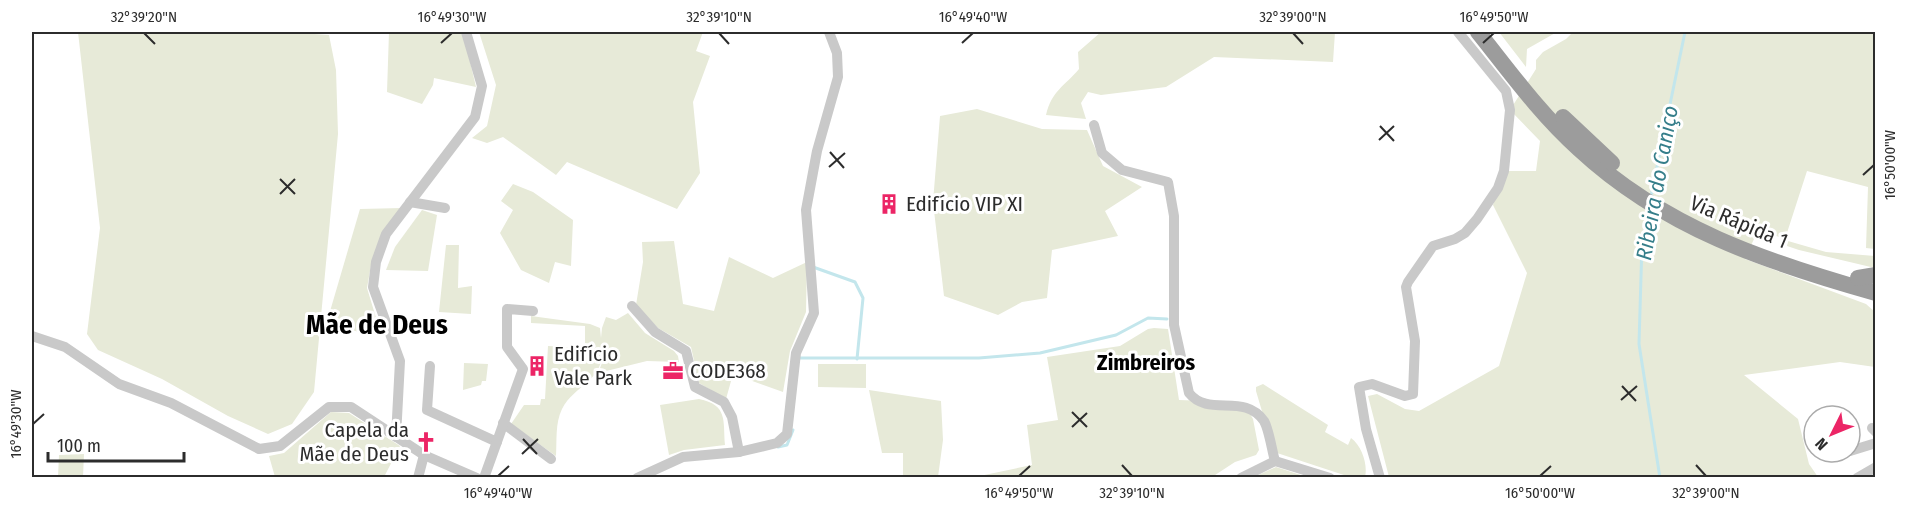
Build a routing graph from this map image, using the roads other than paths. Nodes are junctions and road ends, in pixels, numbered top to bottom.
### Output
1 (466, 32) edge
2 (829, 32) edge
3 (1458, 32) edge
4 (1478, 32) edge
5 (1491, 32) edge
6 (1522, 80) junction
7 (1094, 125) dead end
8 (410, 202) junction
9 (445, 208) dead end
10 (1781, 259) junction
11 (1875, 275) edge
12 (1814, 276) junction
13 (1858, 278) junction
14 (1875, 282) edge
15 (1875, 293) edge
16 (1875, 301) edge
17 (632, 306) dead end
18 (533, 310) dead end
19 (32, 336) edge
20 (430, 366) dead end
21 (503, 423) junction
22 (396, 437) junction
23 (497, 442) junction
24 (739, 452) junction
25 (424, 455) junction
26 (551, 459) dead end
27 (1275, 461) junction
28 (1875, 467) edge
29 (418, 477) edge
30 (477, 477) edge
31 (484, 477) edge
32 (637, 477) edge
33 (1241, 477) edge
34 (1330, 477) edge
35 (1380, 477) edge
36 (1857, 477) edge

1 - 8 street
2 - 24 street
3 - 35 street
4 - 6 highway, Via Rápida 1
5 - 6 highway, Via Rápida 1
6 - 10 highway, Via Rápida 1
7 - 27 street
8 - 9 street
8 - 22 street
10 - 12 highway, Via Rápida 1
10 - 13 highway, Via Rápida 1
11 - 13 highway
12 - 15 highway, Via Rápida 1
12 - 16 highway
13 - 14 highway, Via Rápida 1
17 - 24 street
18 - 21 street
19 - 22 street
20 - 23 street
21 - 23 street
21 - 26 street
22 - 25 street
23 - 31 street
24 - 32 street
25 - 29 street
25 - 30 street
27 - 33 street
27 - 34 street
28 - 36 street

